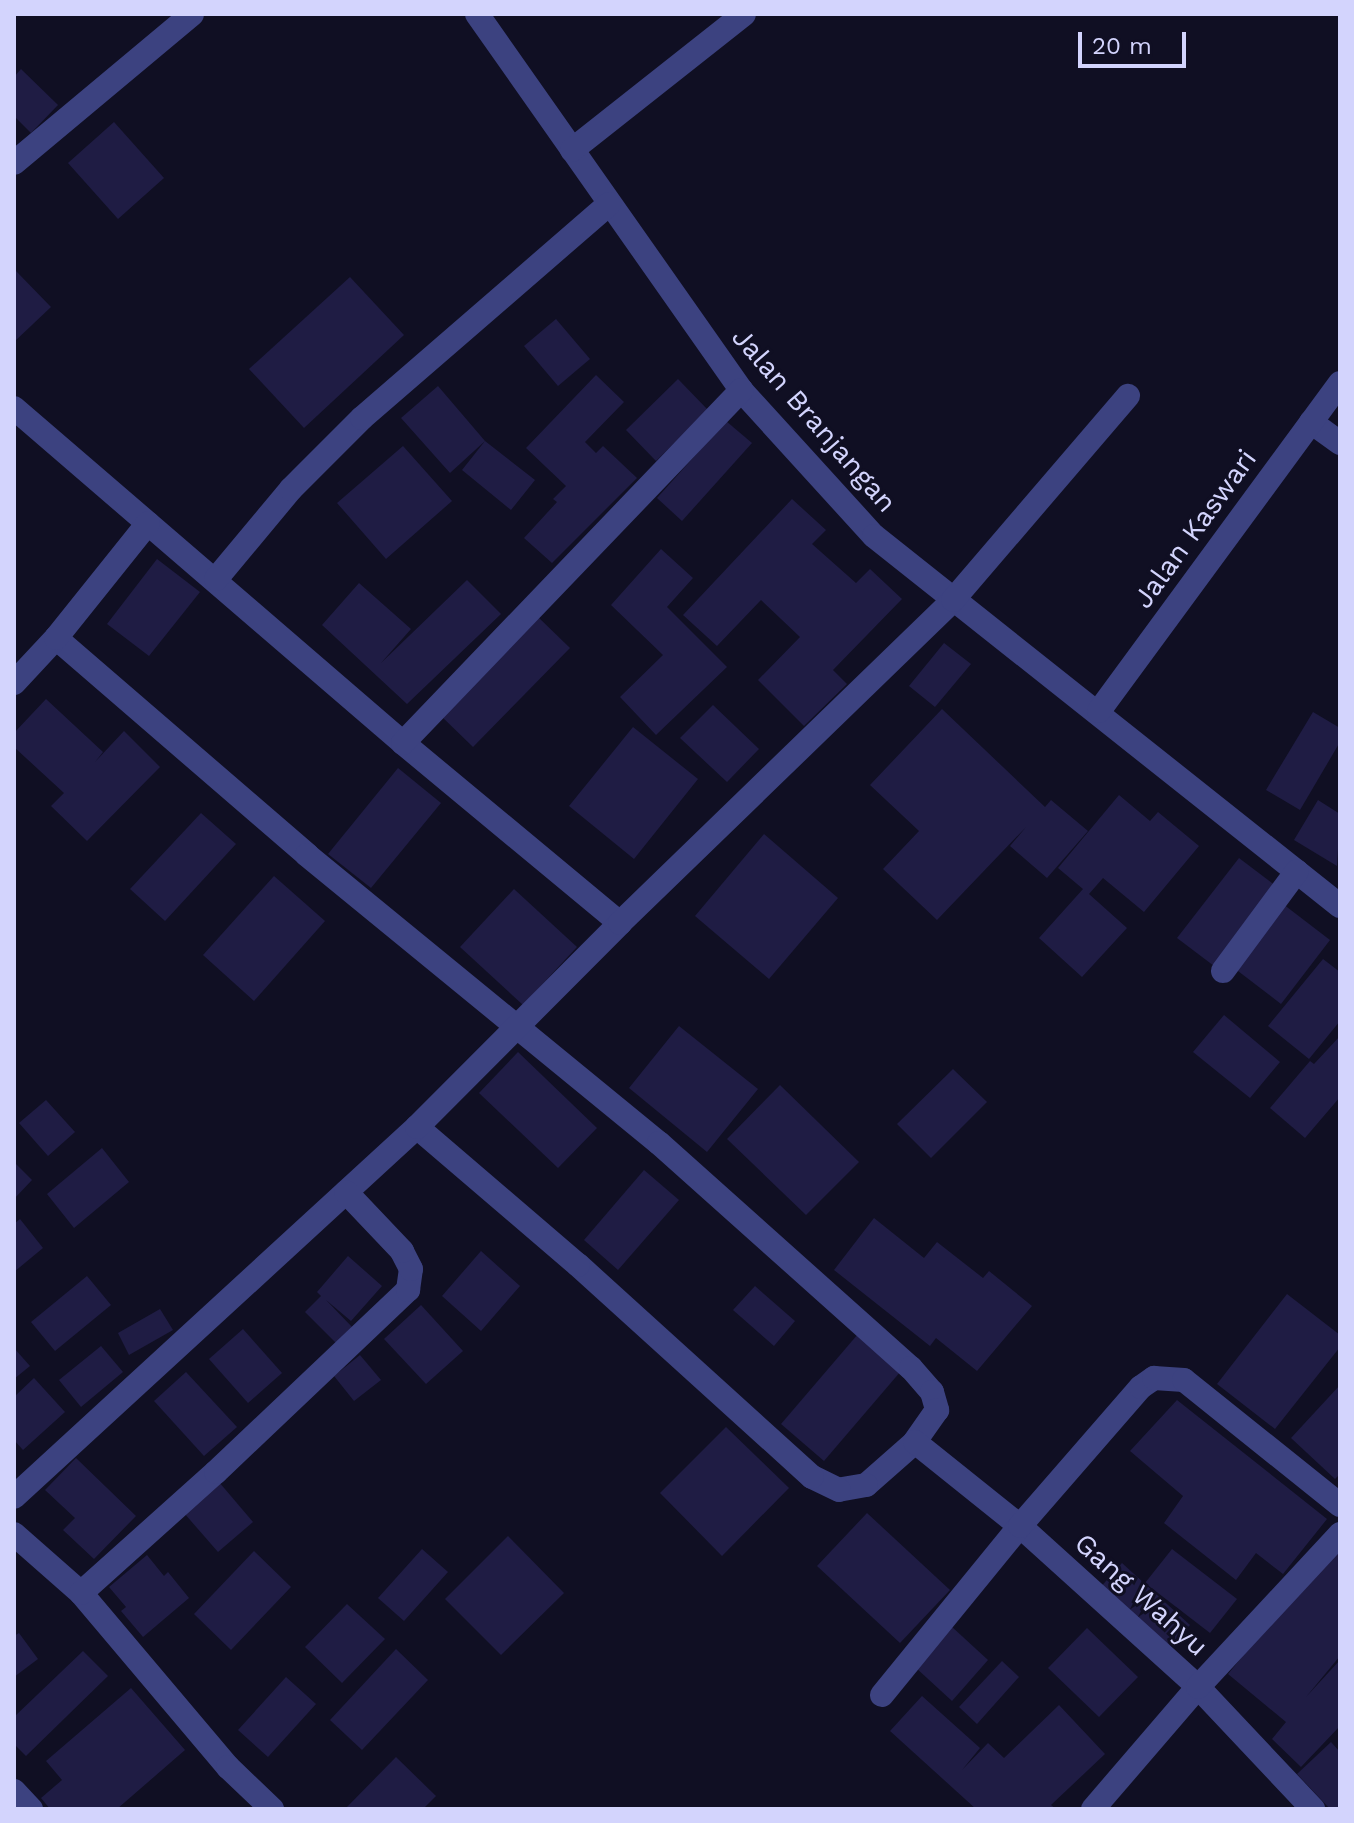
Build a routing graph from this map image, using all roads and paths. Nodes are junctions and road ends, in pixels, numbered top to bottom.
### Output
1 (192, 14) edge
2 (744, 14) edge
3 (484, 16) edge
4 (572, 150) junction
5 (14, 163) edge
6 (609, 204) junction
7 (1340, 383) edge
8 (741, 390) junction
9 (1128, 396) dead end
10 (14, 408) edge
11 (1311, 422) junction
12 (1340, 443) edge
13 (148, 523) junction
14 (216, 579) junction
15 (953, 600) junction
16 (56, 638) junction
17 (14, 683) edge
18 (1099, 711) junction
19 (403, 743) junction
20 (1297, 871) junction
21 (1340, 906) edge
22 (620, 923) junction
23 (1223, 971) dead end
24 (519, 1026) junction
25 (417, 1127) junction
26 (346, 1192) junction
27 (915, 1442) junction
28 (14, 1497) edge
29 (1340, 1505) edge
30 (1020, 1526) junction
31 (14, 1534) edge
32 (1340, 1534) edge
33 (81, 1593) junction
34 (1198, 1687) junction
35 (882, 1695) dead end
36 (14, 1791) edge
37 (31, 1809) edge
38 (272, 1809) edge
39 (1093, 1809) edge
40 (1313, 1809) edge

1 - 5 street
2 - 4 street
3 - 4 street, Jalan Branjangan
4 - 6 street, Jalan Branjangan
6 - 8 street, Jalan Branjangan
6 - 14 street
7 - 11 street, Jalan Kaswari
8 - 15 street, Jalan Branjangan
8 - 19 street
9 - 15 street
10 - 13 street
11 - 12 street
11 - 18 street, Jalan Kaswari
13 - 14 street
13 - 16 street
14 - 19 street
15 - 18 street, Jalan Branjangan
15 - 22 street
16 - 17 street
16 - 24 street
18 - 20 street, Jalan Branjangan
19 - 22 street
20 - 21 street, Jalan Branjangan
20 - 23 street
22 - 24 street
24 - 25 street
24 - 27 street
25 - 26 street
25 - 27 street
26 - 28 street
26 - 33 street
27 - 30 street, Gang Wahyu
29 - 30 street
30 - 34 street, Gang Wahyu
30 - 35 street
31 - 33 street
32 - 34 street
33 - 38 street
34 - 39 street
34 - 40 street, Gang Wahyu
36 - 37 street

